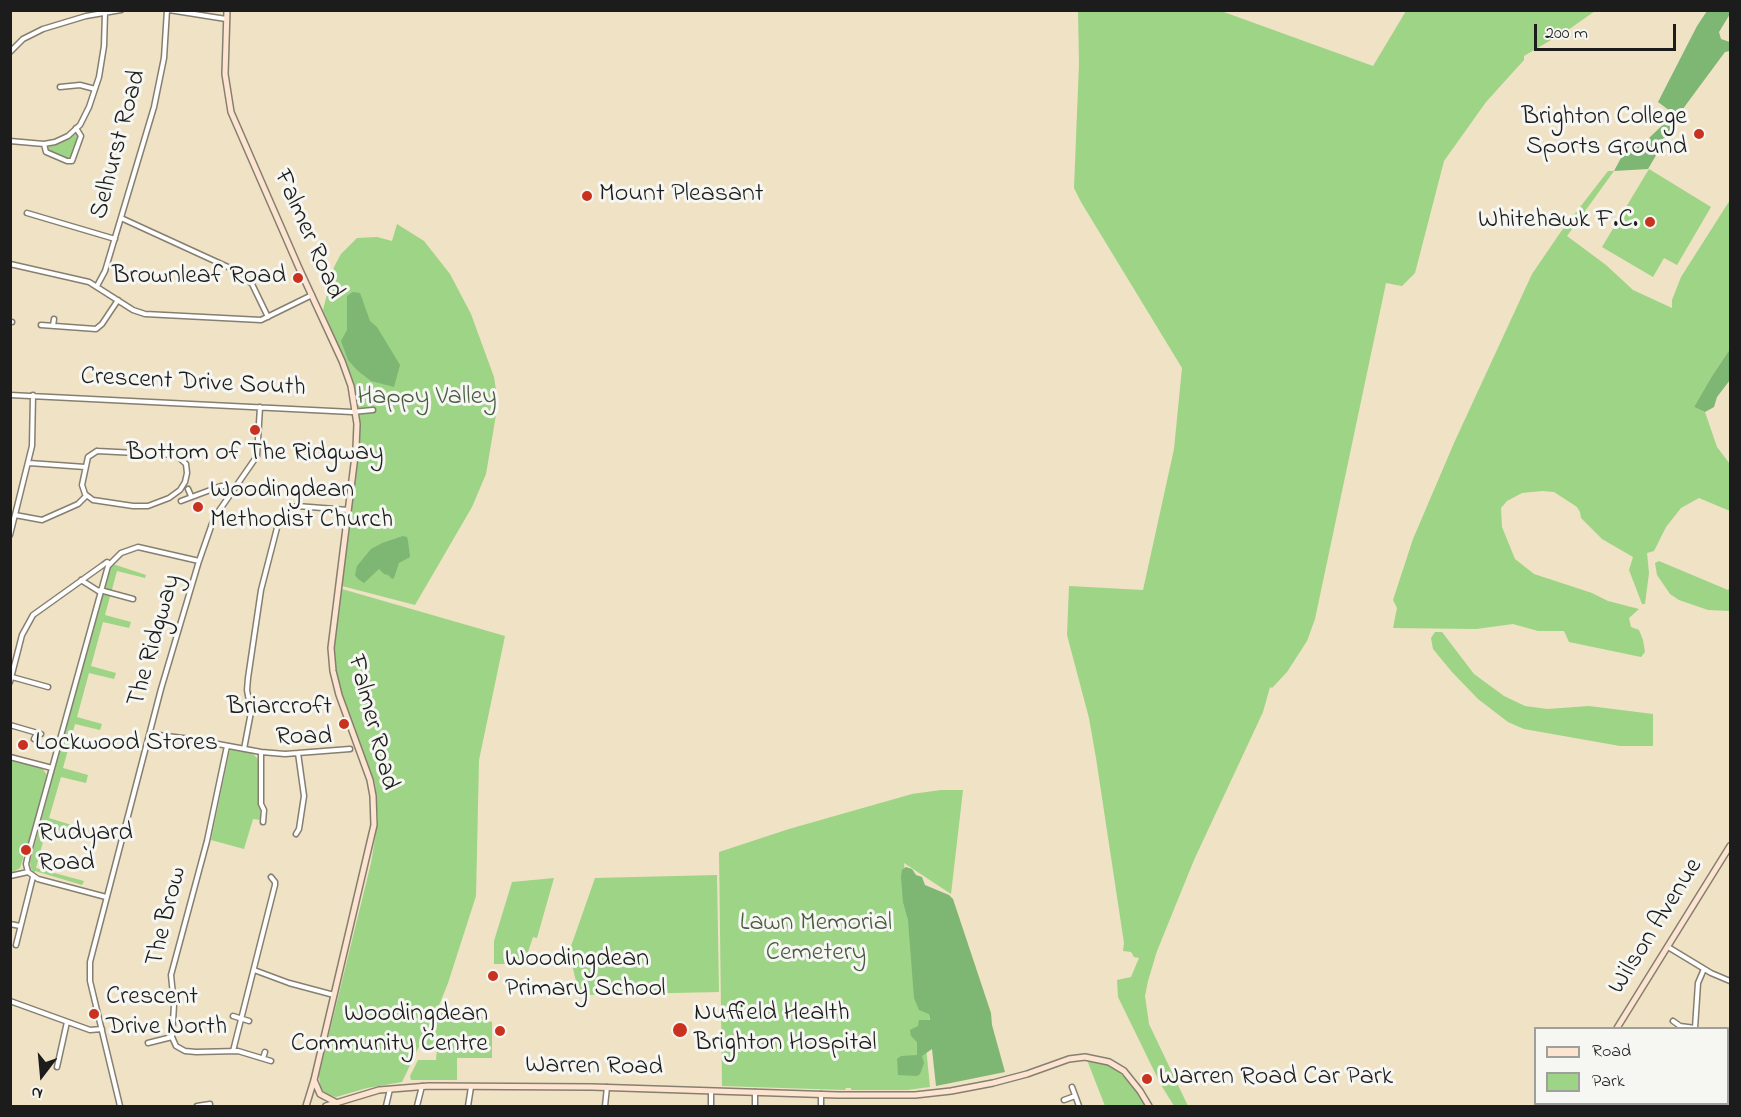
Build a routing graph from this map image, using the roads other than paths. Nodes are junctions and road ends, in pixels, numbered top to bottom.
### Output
1 (121, 10) edge
2 (168, 10) edge
3 (227, 10) edge
4 (105, 13) junction
5 (225, 20) junction
6 (10, 52) edge
7 (60, 87) dead end
8 (95, 89) junction
9 (76, 128) junction
10 (10, 141) edge
11 (44, 144) junction
12 (27, 213) dead end
13 (121, 218) junction
14 (114, 239) junction
15 (10, 264) edge
16 (97, 286) junction
17 (312, 295) junction
18 (118, 300) junction
19 (268, 317) junction
20 (54, 319) dead end
21 (41, 325) dead end
22 (53, 326) junction
23 (10, 395) edge
24 (33, 395) junction
25 (260, 407) junction
26 (373, 410) dead end
27 (355, 412) junction
28 (29, 463) junction
29 (85, 468) junction
30 (188, 489) dead end
31 (232, 491) junction
32 (86, 496) junction
33 (191, 496) junction
34 (181, 501) dead end
35 (348, 510) junction
36 (15, 515) junction
37 (10, 535) edge
38 (199, 561) junction
39 (110, 564) junction
40 (81, 580) junction
41 (100, 591) junction
42 (133, 599) dead end
43 (11, 680) edge
44 (48, 687) dead end
45 (10, 725) edge
46 (150, 734) junction
47 (34, 739) dead end
48 (227, 746) junction
49 (244, 749) junction
50 (350, 749) dead end
51 (261, 752) junction
52 (297, 753) junction
53 (10, 756) edge
54 (52, 768) junction
55 (263, 822) dead end
56 (296, 834) dead end
57 (1731, 846) edge
58 (28, 872) junction
59 (10, 876) edge
60 (33, 877) junction
61 (271, 877) dead end
62 (106, 897) junction
63 (10, 924) edge
64 (20, 926) junction
65 (16, 945) dead end
66 (1668, 946) junction
67 (1704, 969) junction
68 (254, 970) junction
69 (1731, 981) edge
70 (334, 995) junction
71 (10, 1001) edge
72 (233, 1016) dead end
73 (241, 1018) junction
74 (249, 1021) dead end
75 (1673, 1021) dead end
76 (67, 1022) junction
77 (1618, 1027) edge
78 (1681, 1027) edge
79 (1695, 1027) edge
80 (102, 1029) junction
81 (172, 1038) junction
82 (148, 1042) dead end
83 (232, 1051) junction
84 (265, 1052) dead end
85 (263, 1058) junction
86 (272, 1061) dead end
87 (57, 1067) dead end
88 (314, 1080) junction
89 (422, 1086) junction
90 (471, 1086) junction
91 (608, 1087) junction
92 (1072, 1088) dead end
93 (390, 1089) junction
94 (711, 1091) junction
95 (755, 1092) junction
96 (821, 1094) junction
97 (1075, 1096) junction
98 (1065, 1098) dead end
99 (337, 1103) junction
100 (210, 1104) dead end
101 (120, 1107) edge
102 (197, 1107) edge
103 (306, 1107) edge
104 (326, 1107) edge
105 (386, 1107) edge
106 (417, 1107) edge
107 (468, 1107) edge
108 (605, 1107) edge
109 (711, 1107) edge
110 (755, 1107) edge
111 (821, 1107) edge
112 (1079, 1107) edge
113 (1149, 1107) edge

1 - 4 street
2 - 5 street
2 - 13 street, Selhurst Road
3 - 5 main road, Falmer Road
4 - 6 street
4 - 8 street
5 - 17 main road, Falmer Road
7 - 8 street
8 - 9 street
9 - 11 street
9 - 11 street
10 - 11 street
12 - 14 street
13 - 14 street, Selhurst Road
13 - 19 street
14 - 16 street, Selhurst Road
15 - 16 street
16 - 18 street
17 - 19 street
17 - 27 main road, Falmer Road
18 - 19 street
18 - 22 street
20 - 22 street
21 - 22 street
23 - 24 street, Crescent Drive South
24 - 25 street, Crescent Drive South
24 - 28 street
25 - 27 street, Crescent Drive South
25 - 31 street, The Ridgway
26 - 27 street, Crescent Drive South
27 - 35 main road, Falmer Road
28 - 29 street
28 - 36 street
29 - 32 street
29 - 32 street
30 - 33 street
31 - 33 street
31 - 38 street, The Ridgway
32 - 36 street
33 - 34 street
35 - 49 street
35 - 70 main road, Falmer Road
36 - 37 street
38 - 39 street
38 - 46 street, The Ridgway
39 - 40 street
39 - 41 street
40 - 41 street
40 - 43 street
41 - 42 street
41 - 54 street
43 - 44 street
45 - 47 street
46 - 48 street
46 - 62 street, The Ridgway
48 - 49 street
48 - 81 street, The Brow
49 - 51 street
50 - 52 street
51 - 52 street
51 - 55 street
52 - 56 street
53 - 54 street
54 - 58 street
57 - 66 main road, Wilson Avenue
58 - 59 street
58 - 60 street
60 - 62 street
60 - 64 street
61 - 68 street
62 - 80 street, The Ridgway
63 - 64 street
64 - 65 street
66 - 67 street
66 - 77 main road, Wilson Avenue
67 - 69 street
67 - 79 street
68 - 70 street
68 - 73 street
70 - 88 main road, Falmer Road
71 - 76 street
72 - 73 street
73 - 74 street
73 - 83 street
75 - 78 street
76 - 80 street
76 - 87 street
80 - 101 street, The Ridgway
81 - 82 street
81 - 83 street
83 - 85 street
84 - 85 street
85 - 86 street
88 - 99 main road
88 - 103 main road, Falmer Road
89 - 90 main road, Warren Road
89 - 93 main road, Warren Road
89 - 106 street
90 - 91 main road, Warren Road
90 - 107 street
91 - 94 main road, Warren Road
91 - 108 street
92 - 97 street
93 - 99 main road, Warren Road
93 - 105 street
94 - 95 main road, Warren Road
94 - 109 street
95 - 96 main road, Warren Road
95 - 110 street
96 - 111 street
96 - 113 main road, Warren Road
97 - 98 street
97 - 112 street
99 - 104 main road, Warren Road
100 - 102 street

